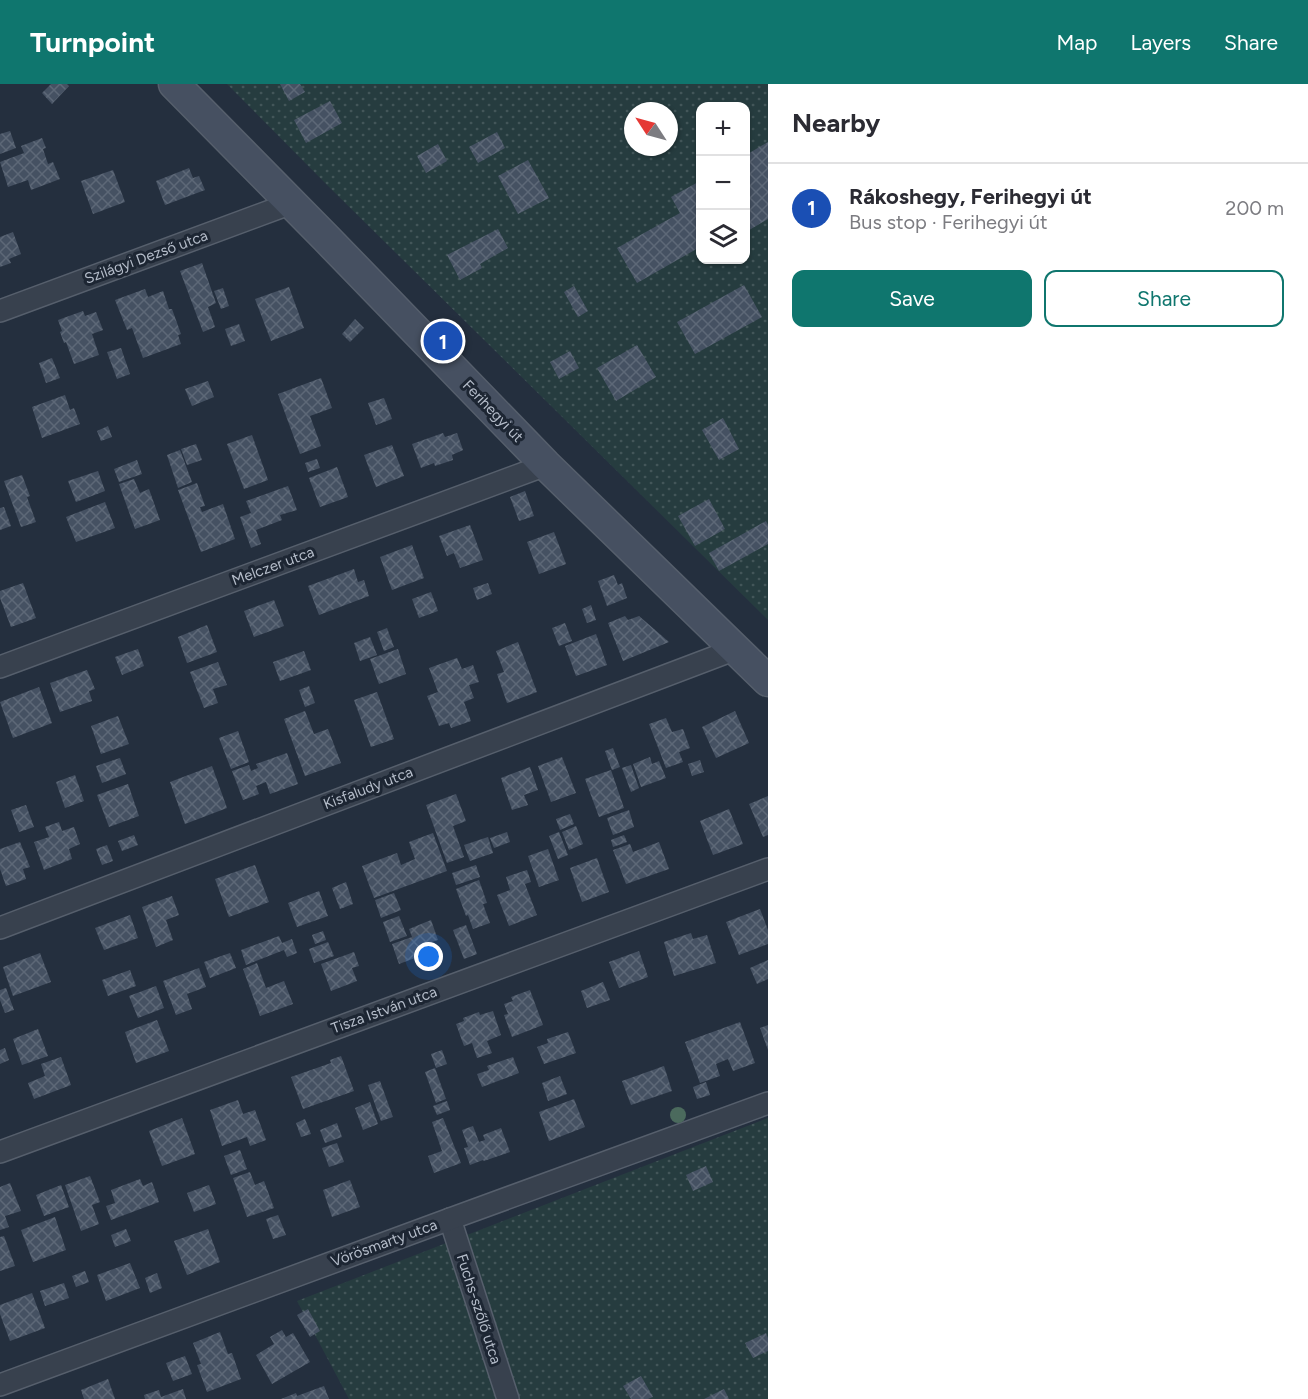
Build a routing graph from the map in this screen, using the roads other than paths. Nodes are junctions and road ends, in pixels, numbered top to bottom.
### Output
1 (174, 84) edge
2 (291, 203) junction
3 (0, 311) edge
4 (546, 465) junction
5 (736, 649) junction
6 (0, 667) edge
7 (768, 681) edge
8 (768, 869) edge
9 (0, 928) edge
10 (768, 1103) edge
11 (0, 1152) edge
12 (450, 1219) junction
13 (0, 1385) edge
14 (508, 1399) edge

1 - 2 main road, Ferihegyi út
2 - 3 street, Szilágyi Dezső utca
2 - 4 main road, Ferihegyi út
4 - 5 main road, Ferihegyi út
4 - 6 street, Melczer utca
5 - 7 main road, Ferihegyi út
5 - 9 street, Kisfaludy utca
8 - 11 street, Tisza István utca
10 - 12 street, Vörösmarty utca
12 - 13 street, Vörösmarty utca
12 - 14 street, Fuchs-szőlő utca

